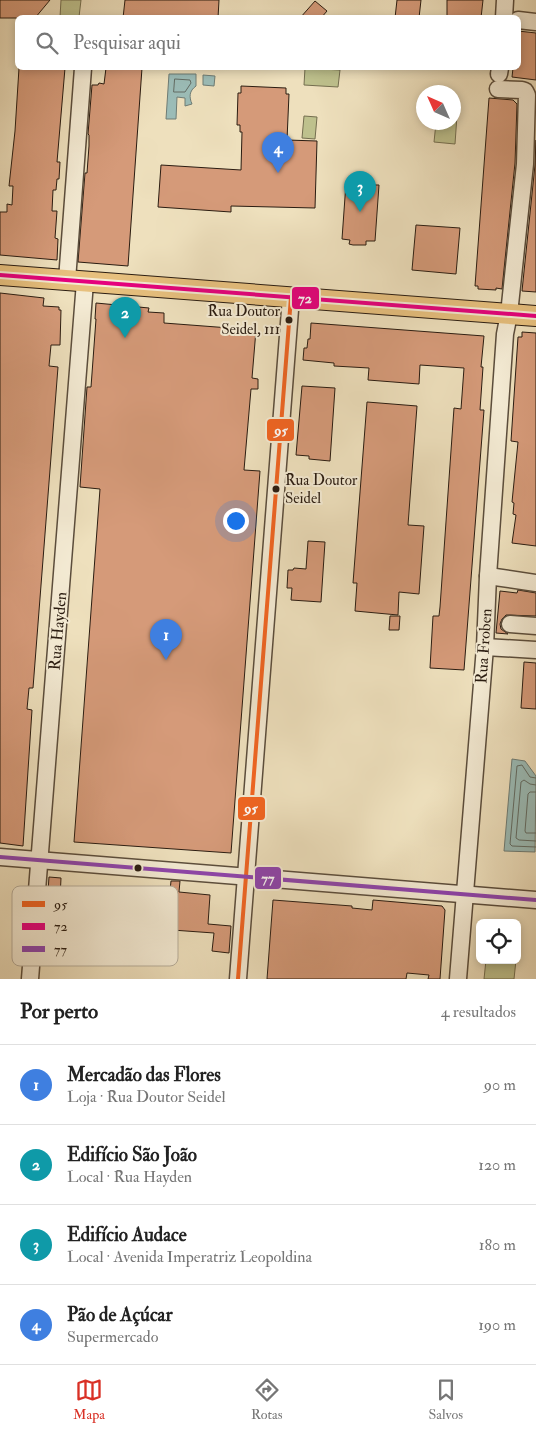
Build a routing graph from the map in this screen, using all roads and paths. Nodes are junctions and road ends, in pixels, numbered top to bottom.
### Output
1 (505, 0) edge
2 (504, 15) edge
3 (521, 20) edge
4 (536, 22) edge
5 (84, 70) edge
6 (499, 77) edge
7 (0, 275) edge
8 (76, 281) junction
9 (291, 297) junction
10 (509, 314) junction
11 (536, 316) edge
12 (488, 576) junction
13 (536, 582) edge
14 (510, 624) dead end
15 (536, 626) edge
16 (485, 647) junction
17 (536, 650) edge
18 (0, 857) edge
19 (40, 860) junction
20 (246, 877) junction
21 (38, 886) edge
22 (465, 894) junction
23 (536, 900) edge
24 (31, 966) edge
25 (30, 979) edge
26 (238, 979) edge
27 (458, 979) edge

1 - 2 street
3 - 4 street
5 - 8 street, Rua Hayden
6 - 10 street, Rua Froben
7 - 8 main road
8 - 9 main road
8 - 19 street, Rua Hayden
9 - 10 main road
9 - 20 street
10 - 11 main road
10 - 12 street, Rua Froben
12 - 13 street
12 - 16 street, Rua Froben
14 - 15 street
16 - 17 street
16 - 22 street, Rua Froben
18 - 19 street
19 - 20 street
19 - 21 street, Rua Hayden
20 - 22 street
20 - 26 street
22 - 23 street
22 - 27 street, Rua Froben
24 - 25 street, Rua Hayden

